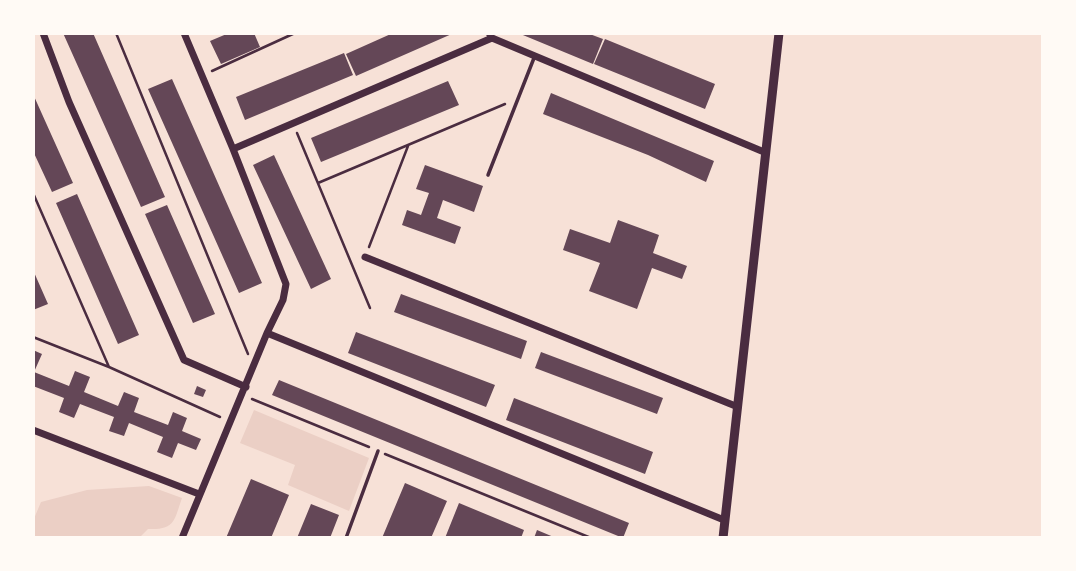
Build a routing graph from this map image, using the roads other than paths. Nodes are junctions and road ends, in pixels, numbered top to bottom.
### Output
1 (43, 33) edge
2 (184, 33) edge
3 (779, 33) edge
4 (491, 36) edge
5 (535, 56) junction
6 (233, 149) junction
7 (764, 152) junction
8 (488, 175) dead end
9 (365, 257) road end
10 (267, 333) junction
11 (244, 391) junction
12 (738, 407) junction
13 (33, 430) edge
14 (378, 451) road end
15 (199, 494) junction
16 (724, 520) junction
17 (182, 538) edge
18 (346, 538) edge
19 (723, 538) edge

1 - 11 street
2 - 6 street
3 - 7 street
4 - 5 street
4 - 6 street
5 - 7 street
5 - 8 lane
6 - 10 street
7 - 12 street
9 - 12 street
10 - 11 street
10 - 16 street
11 - 15 street
12 - 16 street
13 - 15 street
14 - 18 lane
15 - 17 street
16 - 19 street

